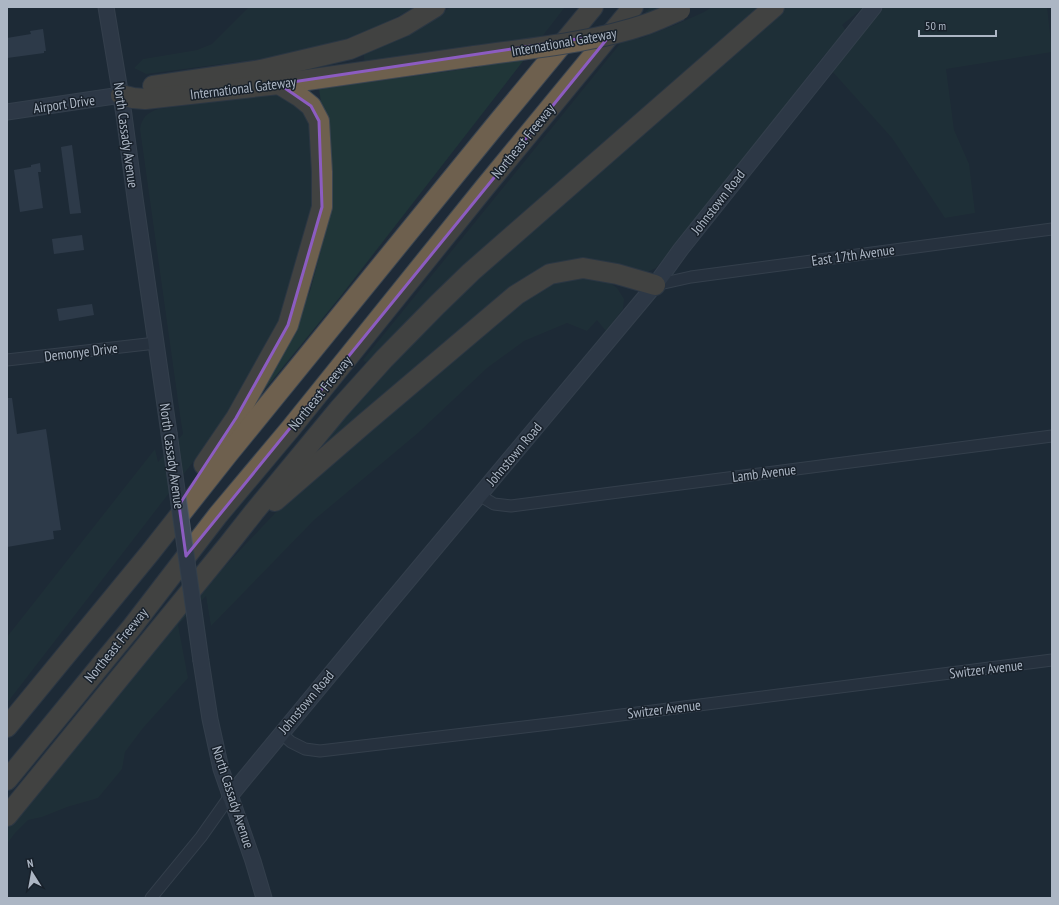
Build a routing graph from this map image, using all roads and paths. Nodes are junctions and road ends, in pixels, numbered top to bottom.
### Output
1 (106, 7) edge
2 (428, 7) edge
3 (435, 7) edge
4 (588, 7) edge
5 (593, 7) edge
6 (634, 7) edge
7 (774, 7) edge
8 (874, 7) edge
9 (684, 8) edge
10 (404, 26) junction
11 (572, 33) junction
12 (279, 84) junction
13 (121, 95) junction
14 (7, 112) edge
15 (1052, 229) edge
16 (655, 285) junction
17 (156, 343) junction
18 (7, 360) edge
19 (1052, 436) edge
20 (479, 495) junction
21 (228, 545) junction
22 (149, 554) junction
23 (1052, 660) edge
24 (7, 727) edge
25 (281, 734) junction
26 (7, 780) edge
27 (230, 796) junction
28 (7, 816) edge
29 (151, 898) edge
30 (264, 898) edge

1 - 13 main road, North Cassady Avenue
2 - 10 highway
3 - 10 highway, International Gateway
4 - 11 highway
5 - 11 highway
6 - 26 highway, Northeast Freeway
7 - 21 highway
8 - 16 main road, Johnstown Road
9 - 12 highway, International Gateway, bridge
10 - 13 highway, International Gateway
11 - 22 highway
12 - 13 highway, International Gateway
12 - 22 highway
13 - 14 main road, Airport Drive
13 - 17 main road, North Cassady Avenue
15 - 16 street, East 17th Avenue
16 - 20 main road, Johnstown Road
16 - 21 highway
17 - 18 street, Demonye Drive
17 - 27 main road, North Cassady Avenue, bridge
19 - 20 street, Lamb Avenue
20 - 25 main road, Johnstown Road
21 - 28 highway
22 - 24 highway
23 - 25 street, Switzer Avenue
25 - 27 main road, Johnstown Road
27 - 29 street, Johnstown Road
27 - 30 main road, North Cassady Avenue

